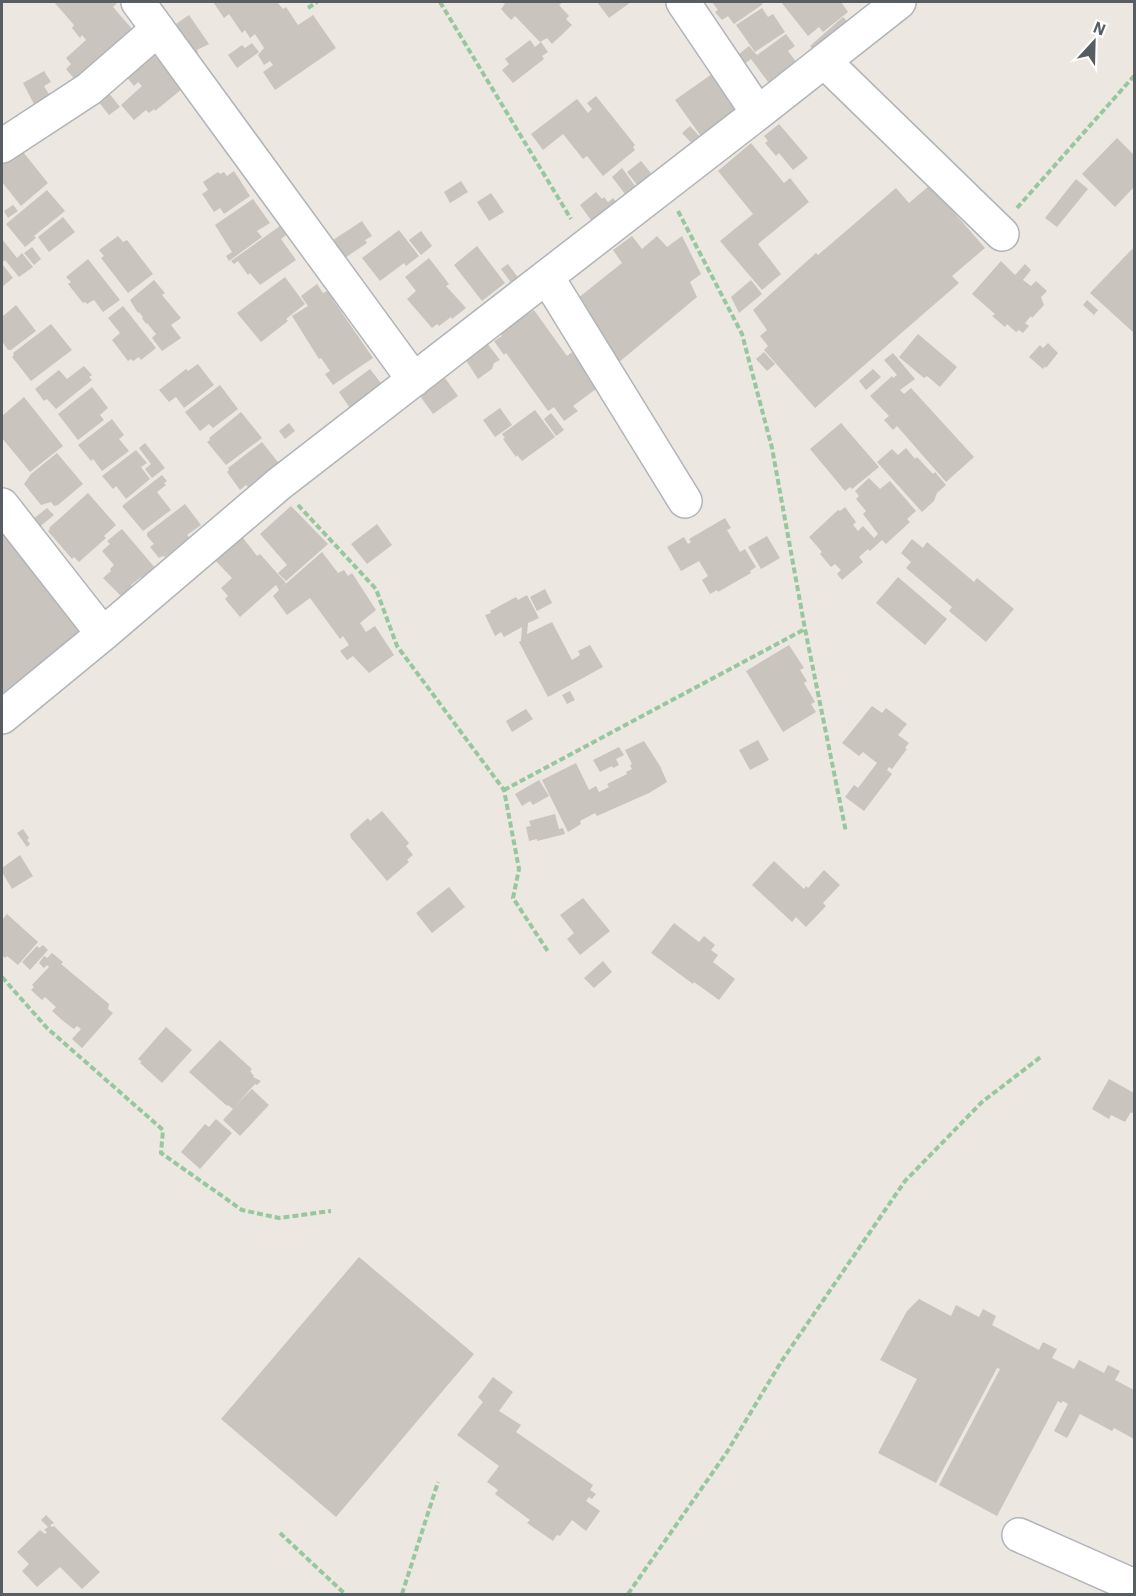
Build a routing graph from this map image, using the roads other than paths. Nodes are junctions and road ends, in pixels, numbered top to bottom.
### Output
1 (138, 2) edge
2 (682, 2) edge
3 (899, 2) edge
4 (158, 29) junction
5 (824, 61) junction
6 (758, 113) junction
7 (2, 146) edge
8 (1000, 232) road end
9 (547, 277) junction
10 (414, 380) junction
11 (685, 501) dead end
12 (2, 505) edge
13 (103, 634) junction
14 (2, 717) edge
15 (1019, 1535) dead end
16 (1134, 1586) edge

1 - 4 street
2 - 6 street
3 - 5 street
4 - 7 street
4 - 10 street
5 - 6 street
5 - 8 street
6 - 9 street
9 - 10 street
9 - 11 street
10 - 13 street
12 - 13 street
13 - 14 street
15 - 16 street

